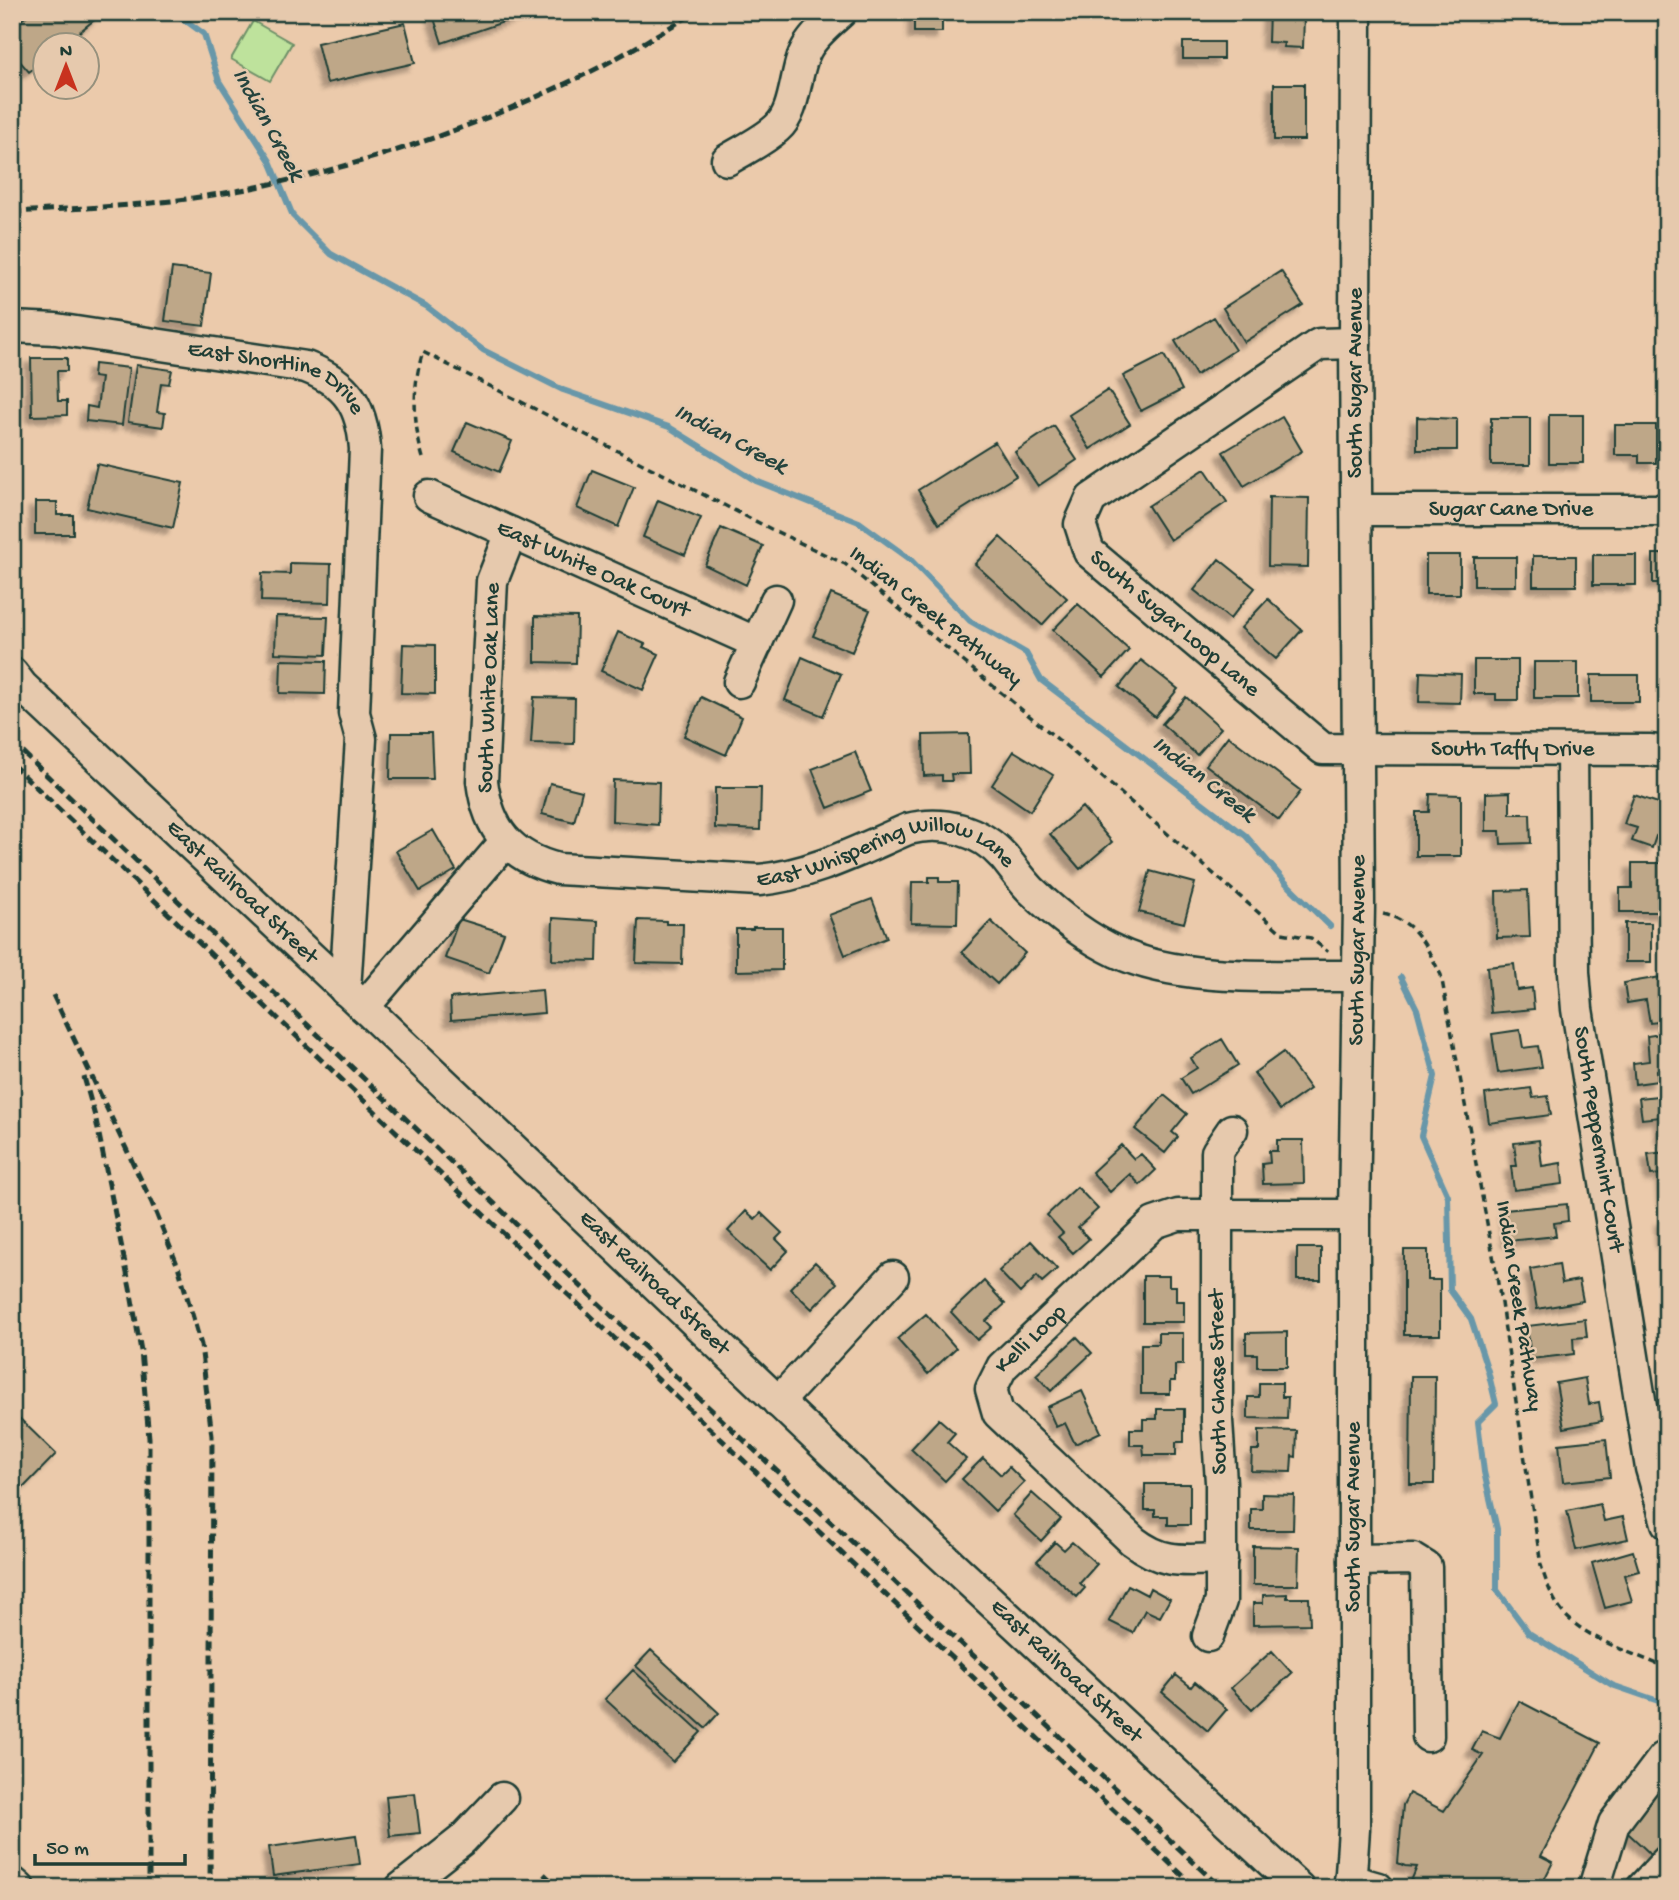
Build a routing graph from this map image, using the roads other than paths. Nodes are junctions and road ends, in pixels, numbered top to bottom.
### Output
1 (841, 12) edge
2 (1356, 12) edge
3 (727, 160) dead end
4 (12, 327) edge
5 (1355, 343) junction
6 (429, 496) dead end
7 (1357, 510) junction
8 (1667, 510) edge
9 (511, 533) junction
10 (776, 600) dead end
11 (757, 643) junction
12 (12, 673) edge
13 (739, 682) dead end
14 (1358, 749) junction
15 (1572, 751) junction
16 (1667, 752) edge
17 (506, 841) junction
18 (1358, 976) junction
19 (354, 999) junction
20 (1232, 1130) dead end
21 (1216, 1214) junction
22 (1354, 1214) junction
23 (893, 1277) dead end
24 (778, 1402) junction
25 (1667, 1522) edge
26 (1222, 1559) junction
27 (1354, 1560) junction
28 (1208, 1636) dead end
29 (1428, 1736) dead end
30 (1667, 1759) edge
31 (502, 1798) dead end
32 (1667, 1861) edge
33 (12, 1882) edge
34 (1359, 1885) edge
35 (19, 1888) edge
36 (401, 1888) edge
37 (1298, 1888) edge
38 (1594, 1888) edge
39 (1642, 1888) edge

1 - 3 street
2 - 5 street, South Sugar Avenue
4 - 19 street, East Shortline Drive
5 - 7 street, South Sugar Avenue
5 - 14 street, South Sugar Loop Lane
6 - 9 street, East White Oak Court
7 - 8 street, Sugar Cane Drive
7 - 14 street, South Sugar Avenue
9 - 11 street, East White Oak Court
9 - 17 street, South White Oak Lane
10 - 11 street
11 - 13 street
12 - 19 street, East Railroad Street
14 - 15 street, South Taffy Drive
14 - 18 street, South Sugar Avenue
15 - 16 street, South Taffy Drive
15 - 25 street, South Peppermint Court
17 - 18 street, East Whispering Willow Lane
17 - 19 street
18 - 22 street, South Sugar Avenue
19 - 24 street, East Railroad Street
20 - 21 street, South Chase Street
21 - 22 street, Kelli Loop
21 - 26 street, South Chase Street
21 - 26 street, Kelli Loop
22 - 27 street, South Sugar Avenue
23 - 24 street
24 - 37 street, East Railroad Street
26 - 28 street, South Chase Street
27 - 29 street
27 - 34 street, South Sugar Avenue
30 - 38 street
31 - 36 street
32 - 39 street
33 - 35 street

